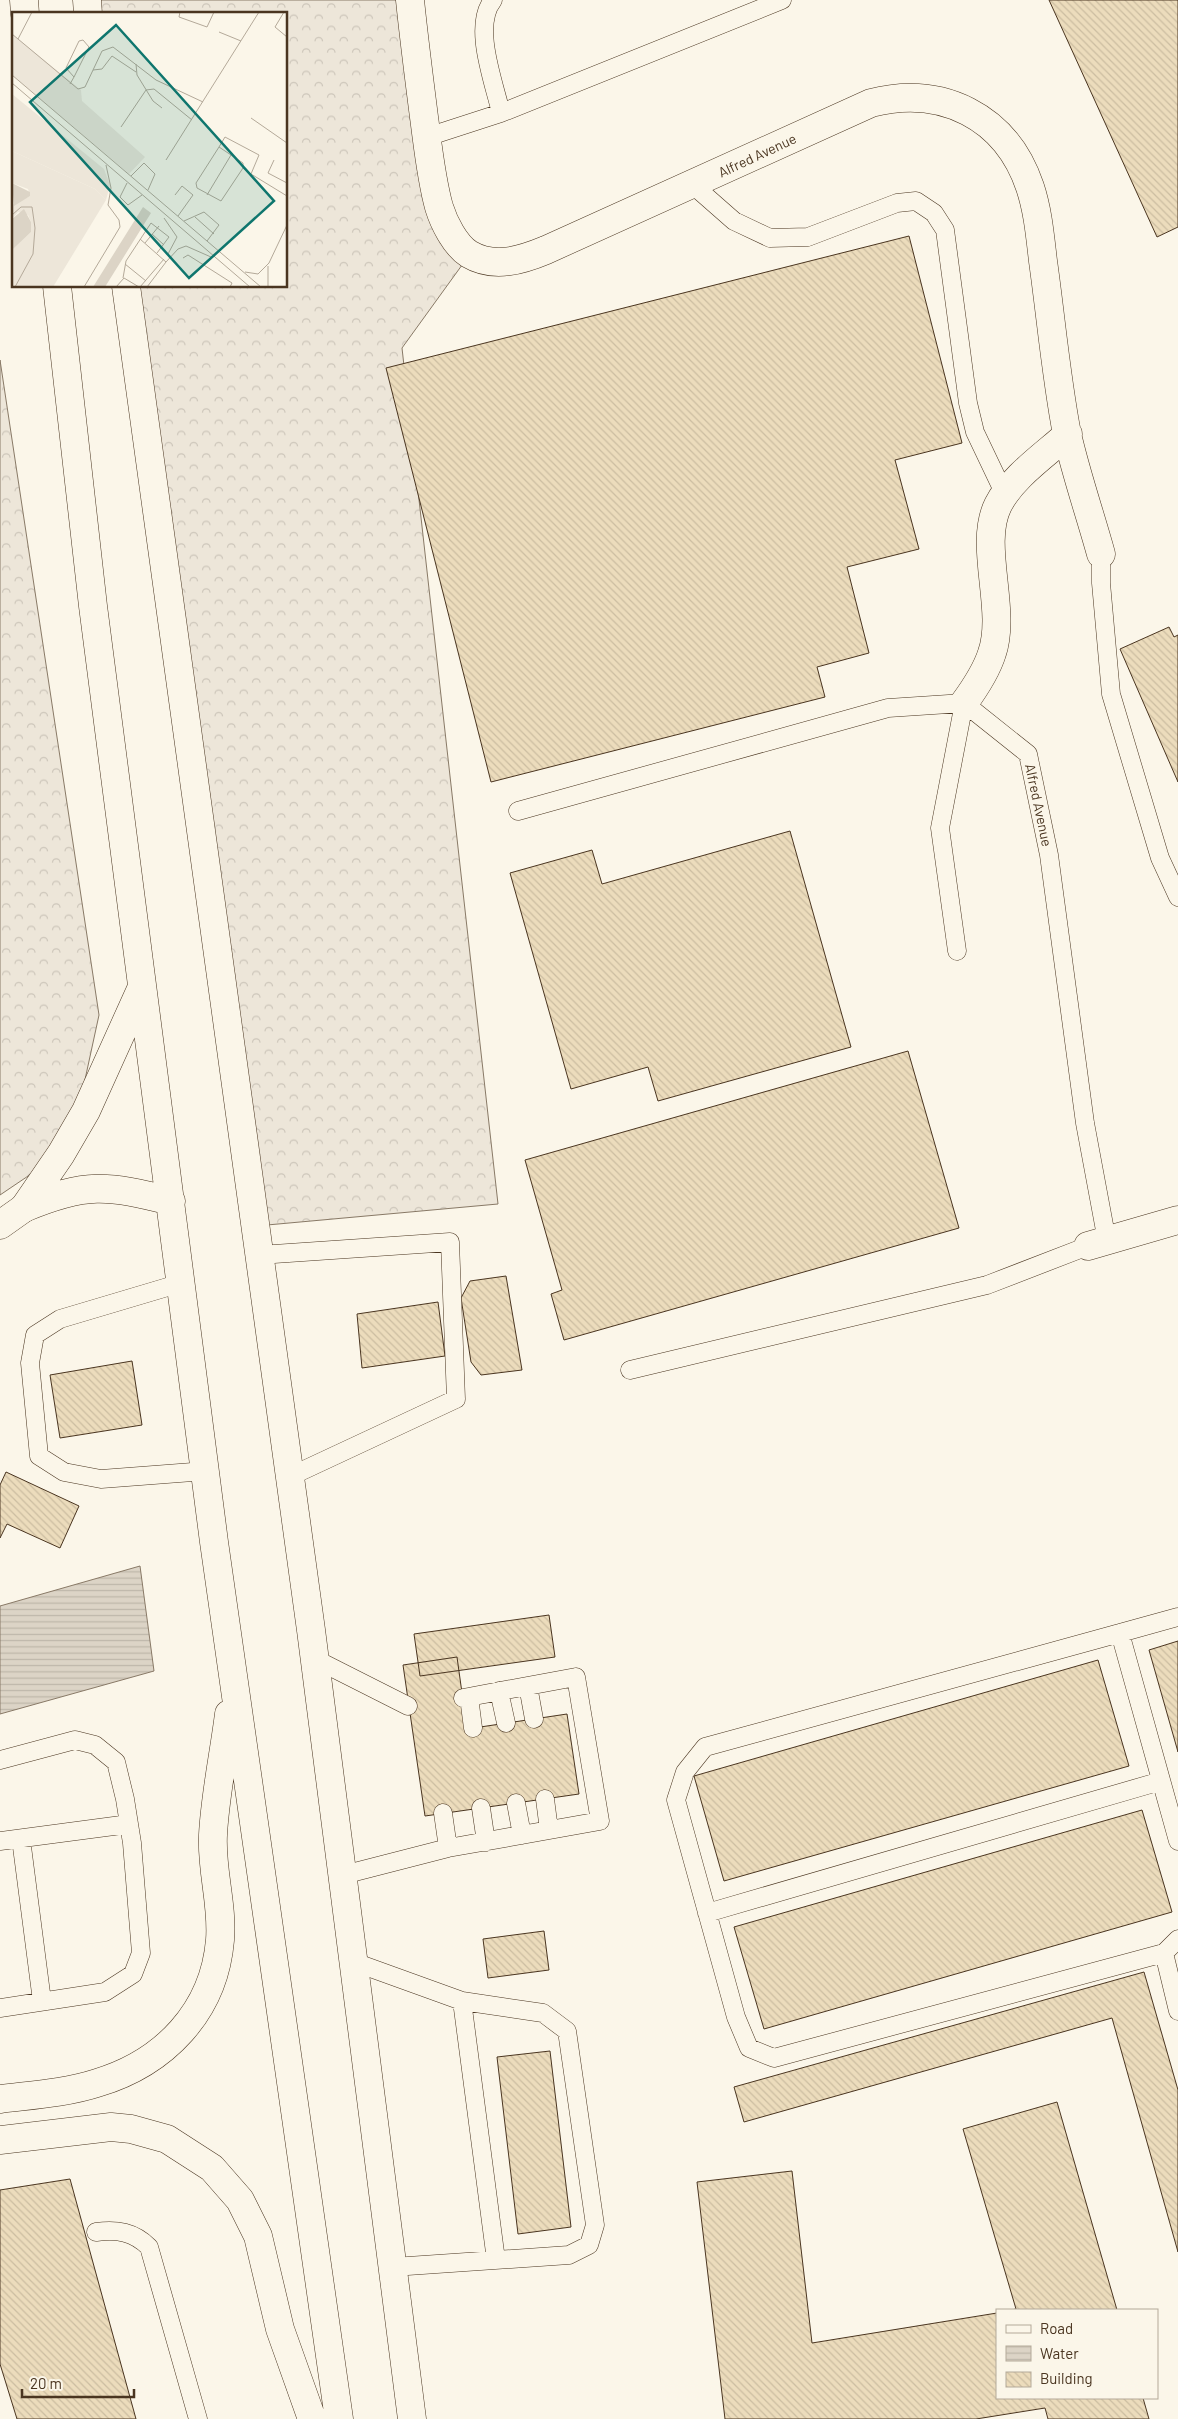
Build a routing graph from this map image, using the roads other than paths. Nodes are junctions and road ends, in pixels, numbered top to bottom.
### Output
1 (410, 0) edge
2 (493, 0) edge
3 (782, 0) edge
4 (501, 113) junction
5 (427, 137) junction
6 (693, 185) junction
7 (57, 288) edge
8 (126, 288) edge
9 (1068, 434) junction
10 (1005, 495) junction
11 (1102, 554) joint
12 (964, 704) junction
13 (518, 810) dead end
14 (1178, 897) edge
15 (957, 951) dead end
16 (142, 987) junction
17 (171, 1201) junction
18 (24, 1208) junction
19 (1178, 1220) edge
20 (0, 1225) edge
21 (1097, 1243) junction
22 (259, 1255) junction
23 (181, 1283) junction
24 (630, 1370) dead end
25 (206, 1472) junction
26 (291, 1476) junction
27 (1178, 1617) edge
28 (1120, 1633) junction
29 (315, 1659) junction
30 (234, 1681) junction
31 (528, 1686) junction
32 (499, 1691) junction
33 (408, 1706) dead end
34 (534, 1719) dead end
35 (506, 1723) dead end
36 (473, 1728) dead end
37 (0, 1760) edge
38 (1161, 1781) junction
39 (545, 1799) dead end
40 (516, 1803) dead end
41 (481, 1808) dead end
42 (444, 1814) dead end
43 (129, 1824) junction
44 (549, 1830) junction
45 (522, 1835) junction
46 (21, 1839) junction
47 (0, 1842) edge
48 (486, 1842) junction
49 (1178, 1842) edge
50 (448, 1848) junction
51 (343, 1874) junction
52 (707, 1913) junction
53 (1178, 1938) edge
54 (1164, 1953) junction
55 (354, 1962) junction
56 (42, 2001) junction
57 (462, 2001) junction
58 (0, 2008) edge
59 (1178, 2011) edge
60 (0, 2099) edge
61 (0, 2140) edge
62 (96, 2232) dead end
63 (496, 2260) junction
64 (393, 2267) junction
65 (198, 2419) edge
66 (312, 2419) edge
67 (339, 2419) edge
68 (412, 2419) edge

1 - 5 main road, Alfred Avenue
2 - 4 lane
3 - 4 lane
4 - 5 lane
5 - 6 main road, Alfred Avenue
6 - 9 main road, Alfred Avenue
6 - 10 lane
7 - 16 main road
8 - 22 main road
9 - 10 main road
9 - 11 main road, Alfred Avenue
10 - 12 main road
11 - 14 lane
12 - 13 lane
12 - 15 lane
12 - 21 lane, Alfred Avenue
16 - 17 main road
16 - 18 main road
17 - 18 main road
17 - 23 main road
18 - 20 main road
19 - 21 main road
21 - 24 lane
22 - 26 main road
22 - 26 lane
23 - 25 main road
23 - 25 lane
25 - 30 main road
26 - 29 main road
27 - 28 lane
28 - 38 lane
28 - 52 lane
29 - 33 lane
29 - 51 main road
30 - 60 main road
30 - 67 main road
31 - 32 lane
31 - 34 lane
31 - 44 lane
32 - 35 lane
32 - 36 lane
37 - 43 lane
38 - 49 lane
38 - 52 lane
39 - 44 lane
40 - 45 lane
41 - 48 lane
42 - 50 lane
43 - 46 lane
43 - 56 lane
44 - 45 lane
45 - 48 lane
46 - 47 lane
46 - 56 lane
48 - 50 lane
50 - 51 lane
51 - 55 main road
52 - 54 lane
53 - 54 lane
54 - 59 lane
55 - 57 lane
55 - 64 main road
56 - 58 lane
57 - 63 lane
57 - 63 lane
61 - 66 main road
62 - 65 lane
63 - 64 lane
64 - 68 main road

